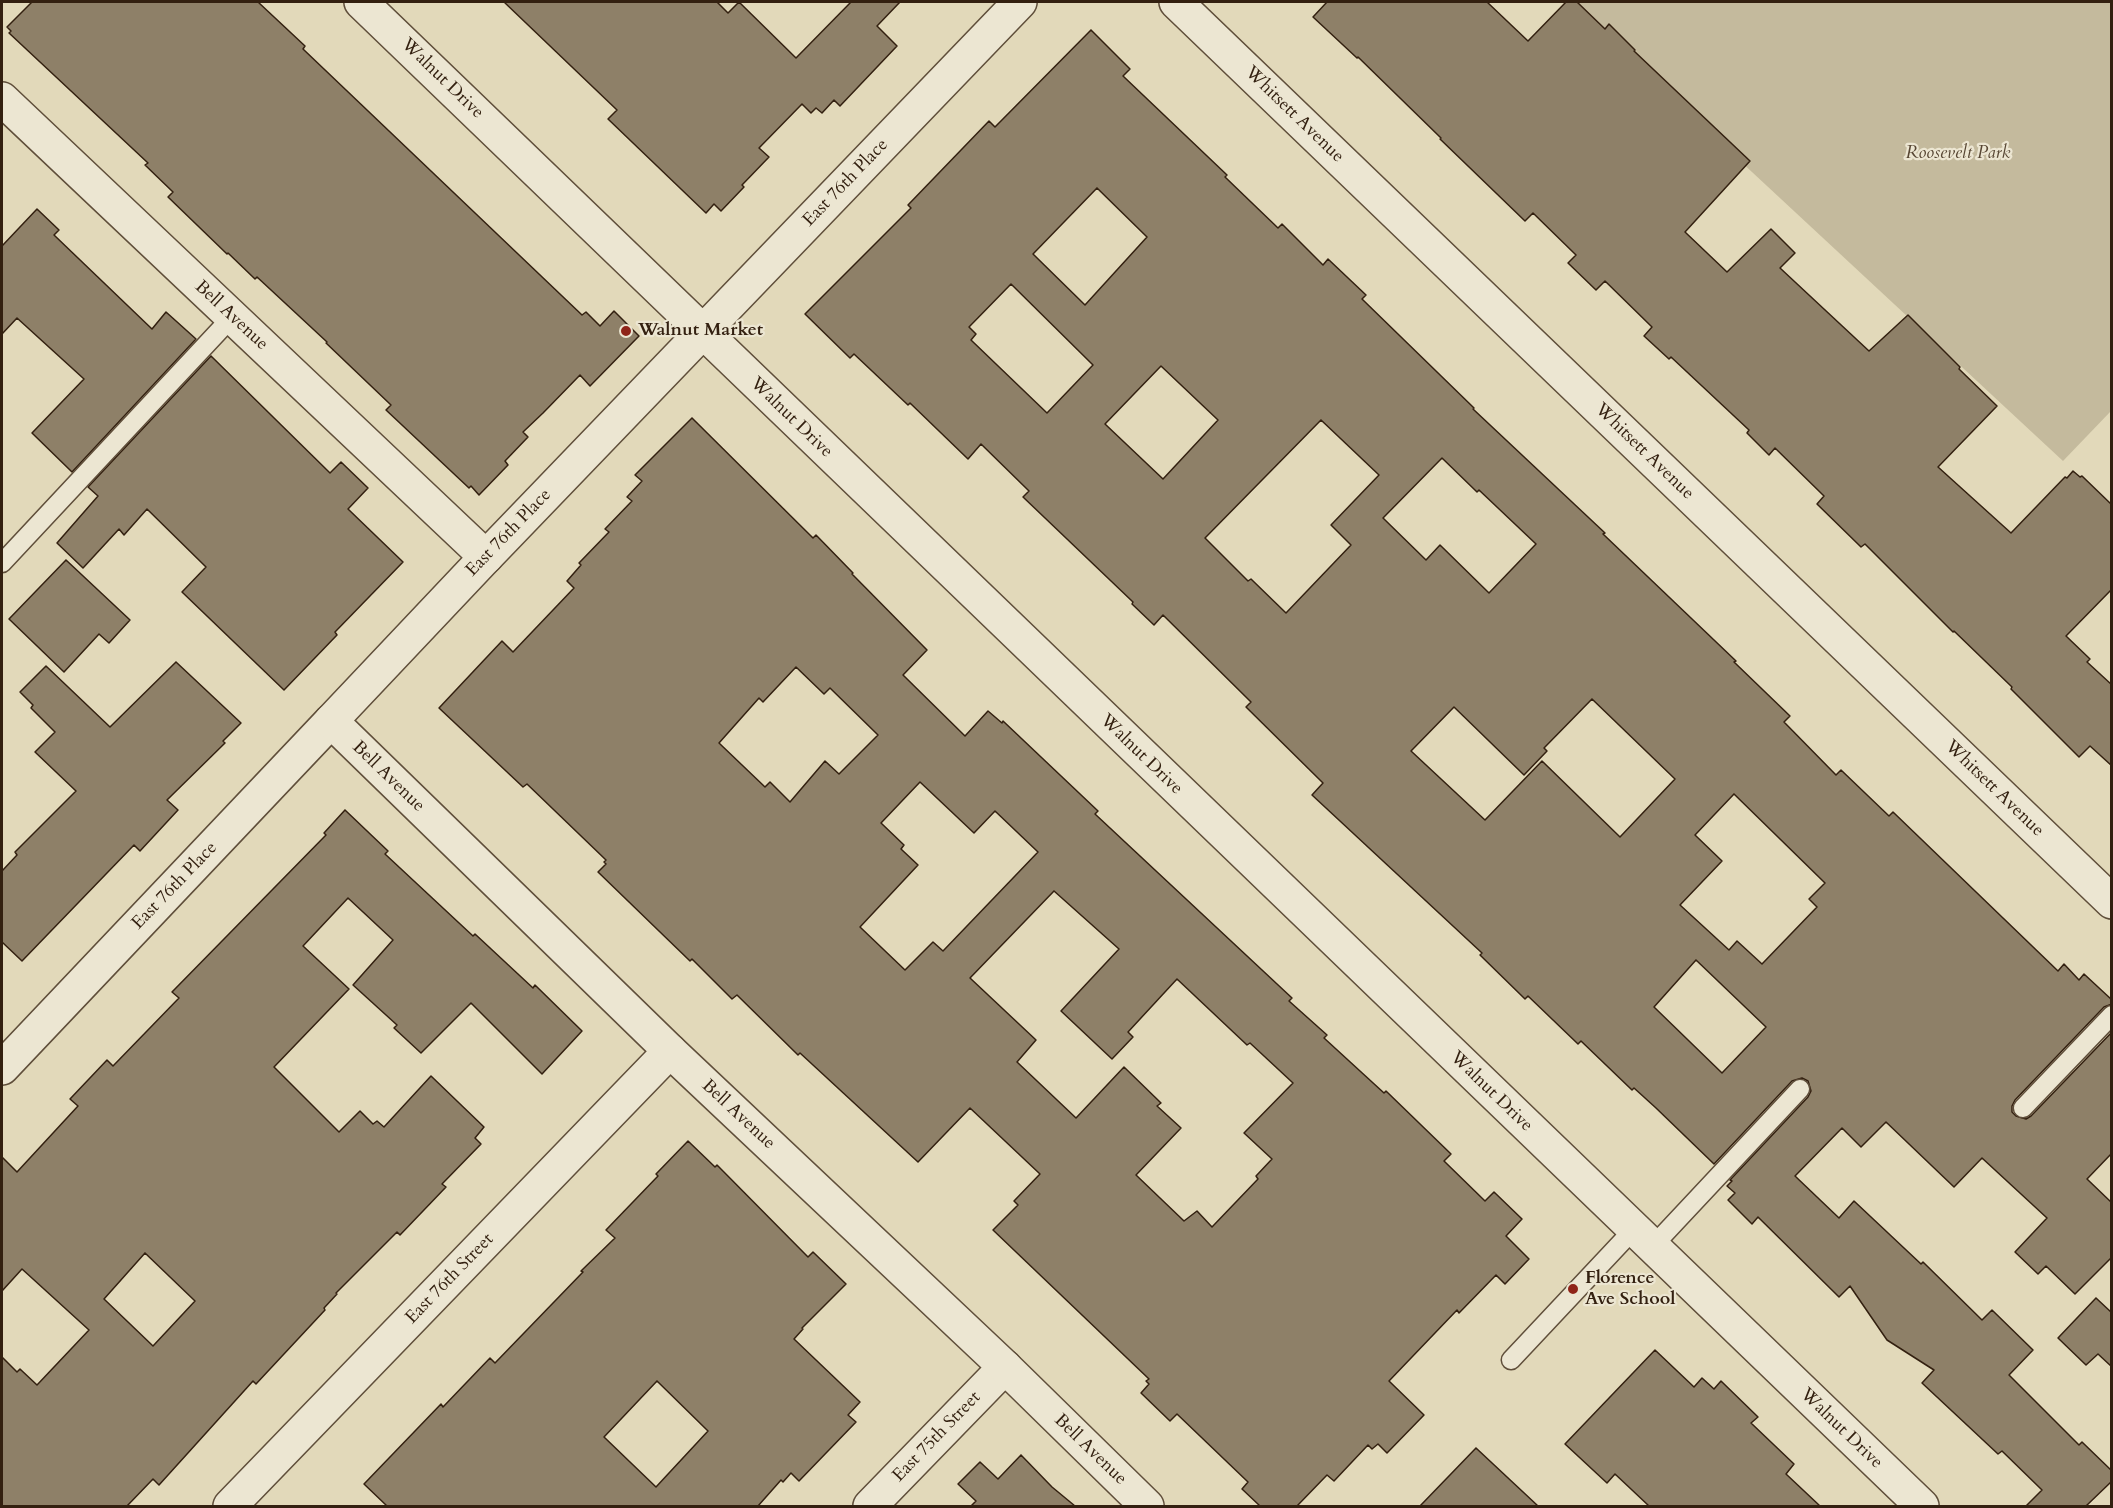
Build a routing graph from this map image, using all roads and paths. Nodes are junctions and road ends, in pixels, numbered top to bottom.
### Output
1 (361, 2) edge
2 (1020, 2) edge
3 (1176, 2) edge
4 (2, 99) edge
5 (232, 317) junction
6 (702, 332) junction
7 (486, 557) junction
8 (2, 563) edge
9 (331, 722) junction
10 (2112, 902) edge
11 (2112, 1015) edge
12 (670, 1051) junction
13 (2, 1068) edge
14 (1800, 1089) dead end
15 (2023, 1108) dead end
16 (1643, 1238) junction
17 (1511, 1360) dead end
18 (1005, 1367) junction
19 (230, 1506) edge
20 (870, 1506) edge
21 (1147, 1506) edge
22 (1922, 1506) edge

1 - 6 street, Walnut Drive
2 - 6 street, East 76th Place
3 - 10 street, Whitsett Avenue
4 - 5 street, Bell Avenue
5 - 7 street, Bell Avenue
5 - 8 lane
6 - 7 street, East 76th Place
6 - 16 street, Walnut Drive
7 - 9 street, East 76th Place
9 - 12 street, Bell Avenue
9 - 13 street, East 76th Place
11 - 15 lane
12 - 18 street, Bell Avenue
12 - 19 street, East 76th Street
14 - 16 lane
16 - 17 lane
16 - 22 street, Walnut Drive
18 - 20 street, East 75th Street
18 - 21 street, Bell Avenue

